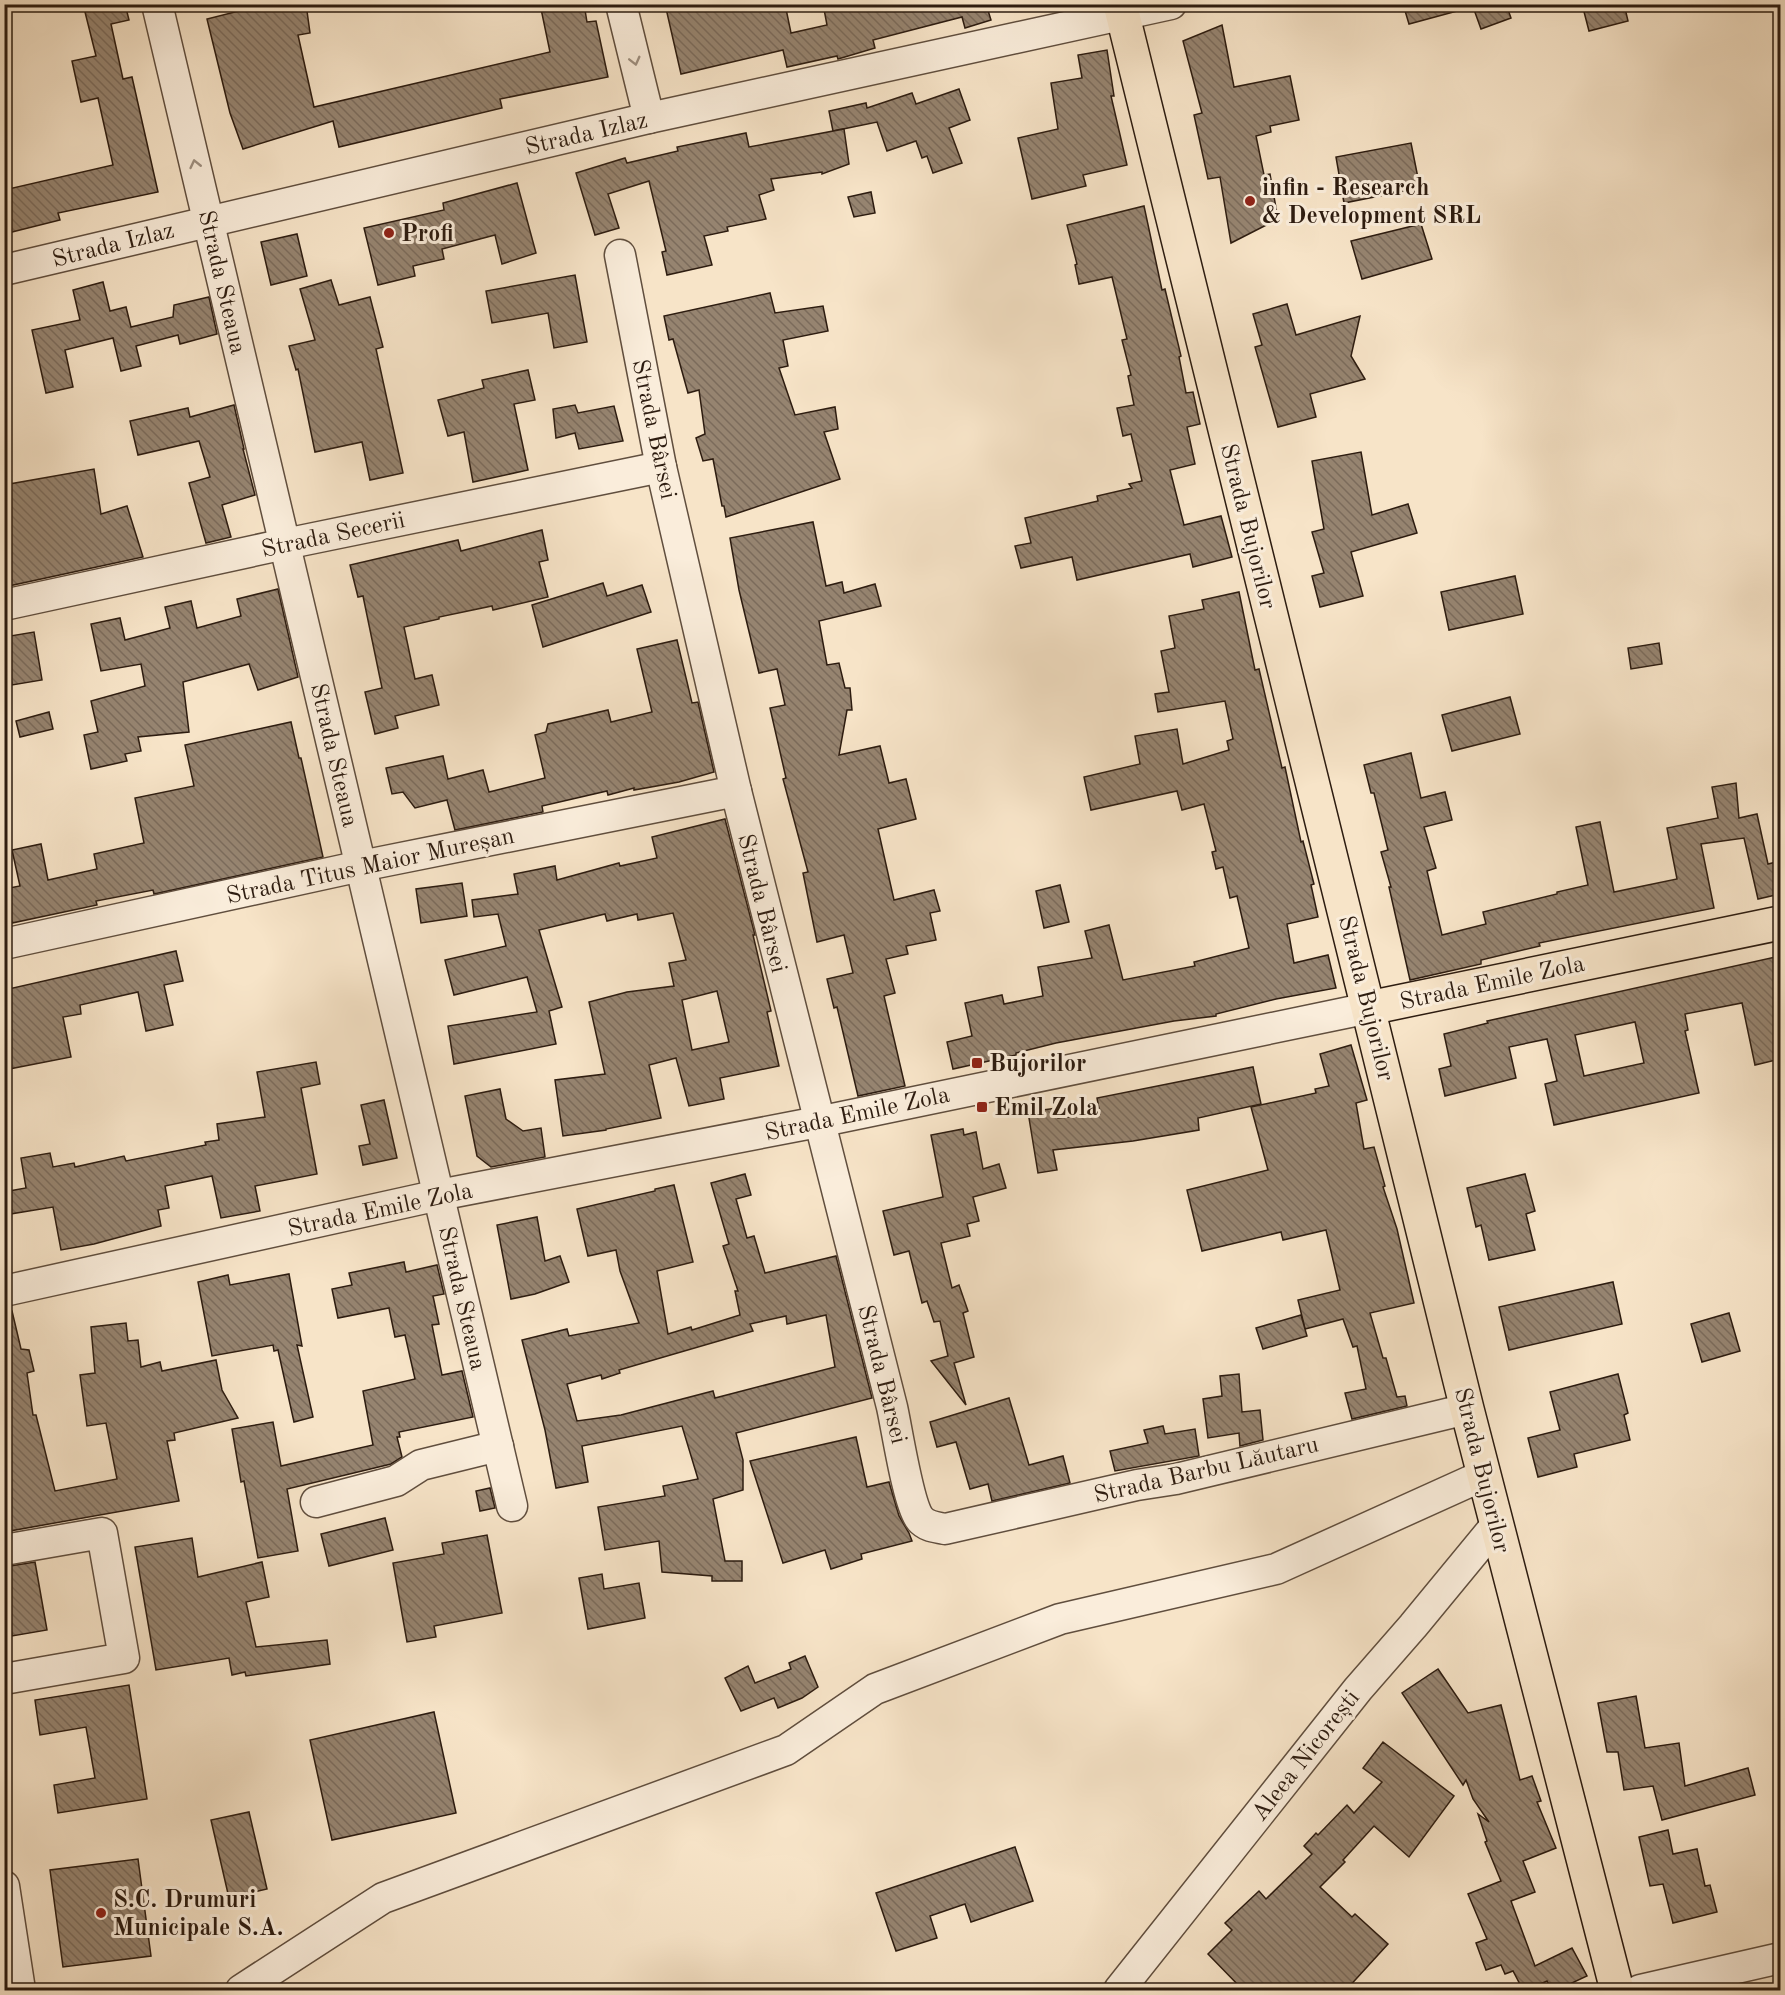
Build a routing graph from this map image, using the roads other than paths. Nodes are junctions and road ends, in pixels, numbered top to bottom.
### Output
1 (157, 4) edge
2 (621, 4) edge
3 (1171, 4) edge
4 (1121, 10) edge
5 (649, 118) junction
6 (209, 221) junction
7 (620, 255) dead end
8 (4, 270) edge
9 (662, 467) junction
10 (285, 544) junction
11 (4, 605) edge
12 (736, 791) junction
13 (361, 866) junction
14 (1780, 923) edge
15 (4, 944) edge
16 (1369, 1008) junction
17 (818, 1122) junction
18 (439, 1195) junction
19 (4, 1291) edge
20 (1467, 1409) junction
21 (498, 1446) junction
22 (1484, 1475) junction
23 (316, 1502) dead end
24 (512, 1506) dead end
25 (1497, 1524) junction
26 (945, 1529) joint
27 (4, 1550) edge
28 (4, 1679) edge
29 (4, 1886) edge
30 (1780, 1958) edge
31 (20, 1990) edge
32 (241, 1990) edge
33 (1119, 1990) edge
34 (1617, 1990) edge
35 (1640, 1990) edge

6 -> 1 street, Strada Steaua
2 -> 5 street
3 - 4 street, Strada Izlaz
4 - 5 street, Strada Izlaz
4 - 16 main road, Strada Bujorilor
5 - 6 street, Strada Izlaz
6 - 8 street, Strada Izlaz
6 - 10 street, Strada Steaua
7 - 9 street, Strada Bârsei
9 - 10 street, Strada Secerii
9 - 12 street, Strada Bârsei
10 - 11 street, Strada Secerii
10 - 13 street, Strada Steaua
12 - 13 street, Strada Titus Maior Mureșan
12 - 17 street, Strada Bârsei
13 - 15 street, Strada Titus Maior Mureșan
13 - 18 street, Strada Steaua
14 - 16 main road, Strada Emile Zola
16 - 17 street, Strada Emile Zola
16 - 20 main road, Strada Bujorilor
17 - 18 street, Strada Emile Zola
17 - 26 street, Strada Bârsei
18 - 19 street, Strada Emile Zola
18 - 21 street, Strada Steaua
20 - 22 main road, Strada Bujorilor
20 - 26 street, Strada Barbu Lăutaru
21 - 23 street
21 - 24 street, Strada Steaua
22 - 25 main road, Strada Bujorilor
22 - 32 street
25 - 33 street, Aleea Nicorești
25 - 34 main road, Strada Bujorilor
27 - 28 street
29 - 31 street
30 - 35 street

